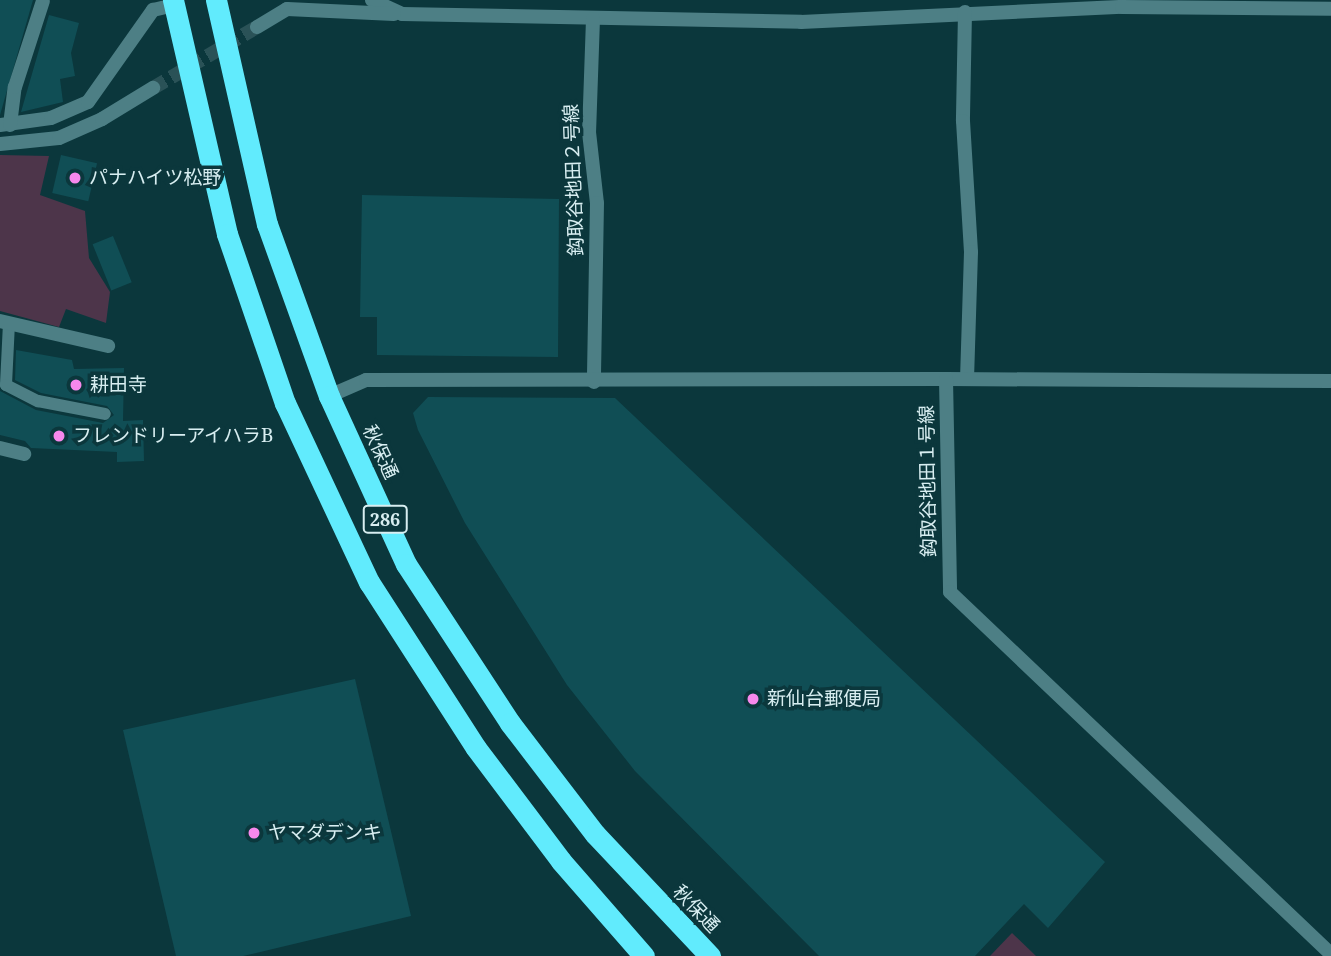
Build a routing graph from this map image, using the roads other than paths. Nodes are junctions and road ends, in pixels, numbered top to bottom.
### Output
1 (216, 0) edge
2 (372, 0) edge
3 (915, 0) edge
4 (43, 1) edge
5 (173, 3) edge
6 (1331, 9) edge
7 (965, 12) junction
8 (402, 14) junction
9 (915, 17) junction
10 (593, 19) junction
11 (257, 27) tunnel mouth
12 (153, 88) tunnel mouth
13 (5, 125) edge
14 (0, 144) edge
15 (4, 322) edge
16 (108, 346) dead end
17 (967, 378) junction
18 (946, 379) junction
19 (1331, 381) edge
20 (594, 382) junction
21 (329, 396) junction
22 (104, 414) dead end
23 (0, 449) edge
24 (24, 454) dead end
25 (1331, 954) edge
26 (644, 956) edge
27 (710, 956) edge

1 - 21 highway, 秋保通 / 286
2 - 8 street
3 - 9 street
4 - 13 street
5 - 13 street
5 - 26 highway, 286
6 - 7 street
7 - 9 street
7 - 17 street
8 - 10 street
8 - 11 street
9 - 10 street
10 - 20 street, 鈎取谷地田２号線
12 - 14 street
15 - 16 street
15 - 22 lane
17 - 18 street
17 - 19 street
18 - 20 street, 鈎取谷地田１号線
18 - 25 street, 鈎取谷地田１号線
20 - 21 street, 鈎取谷地田１号線
21 - 27 highway, 秋保通 / 286
23 - 24 street

